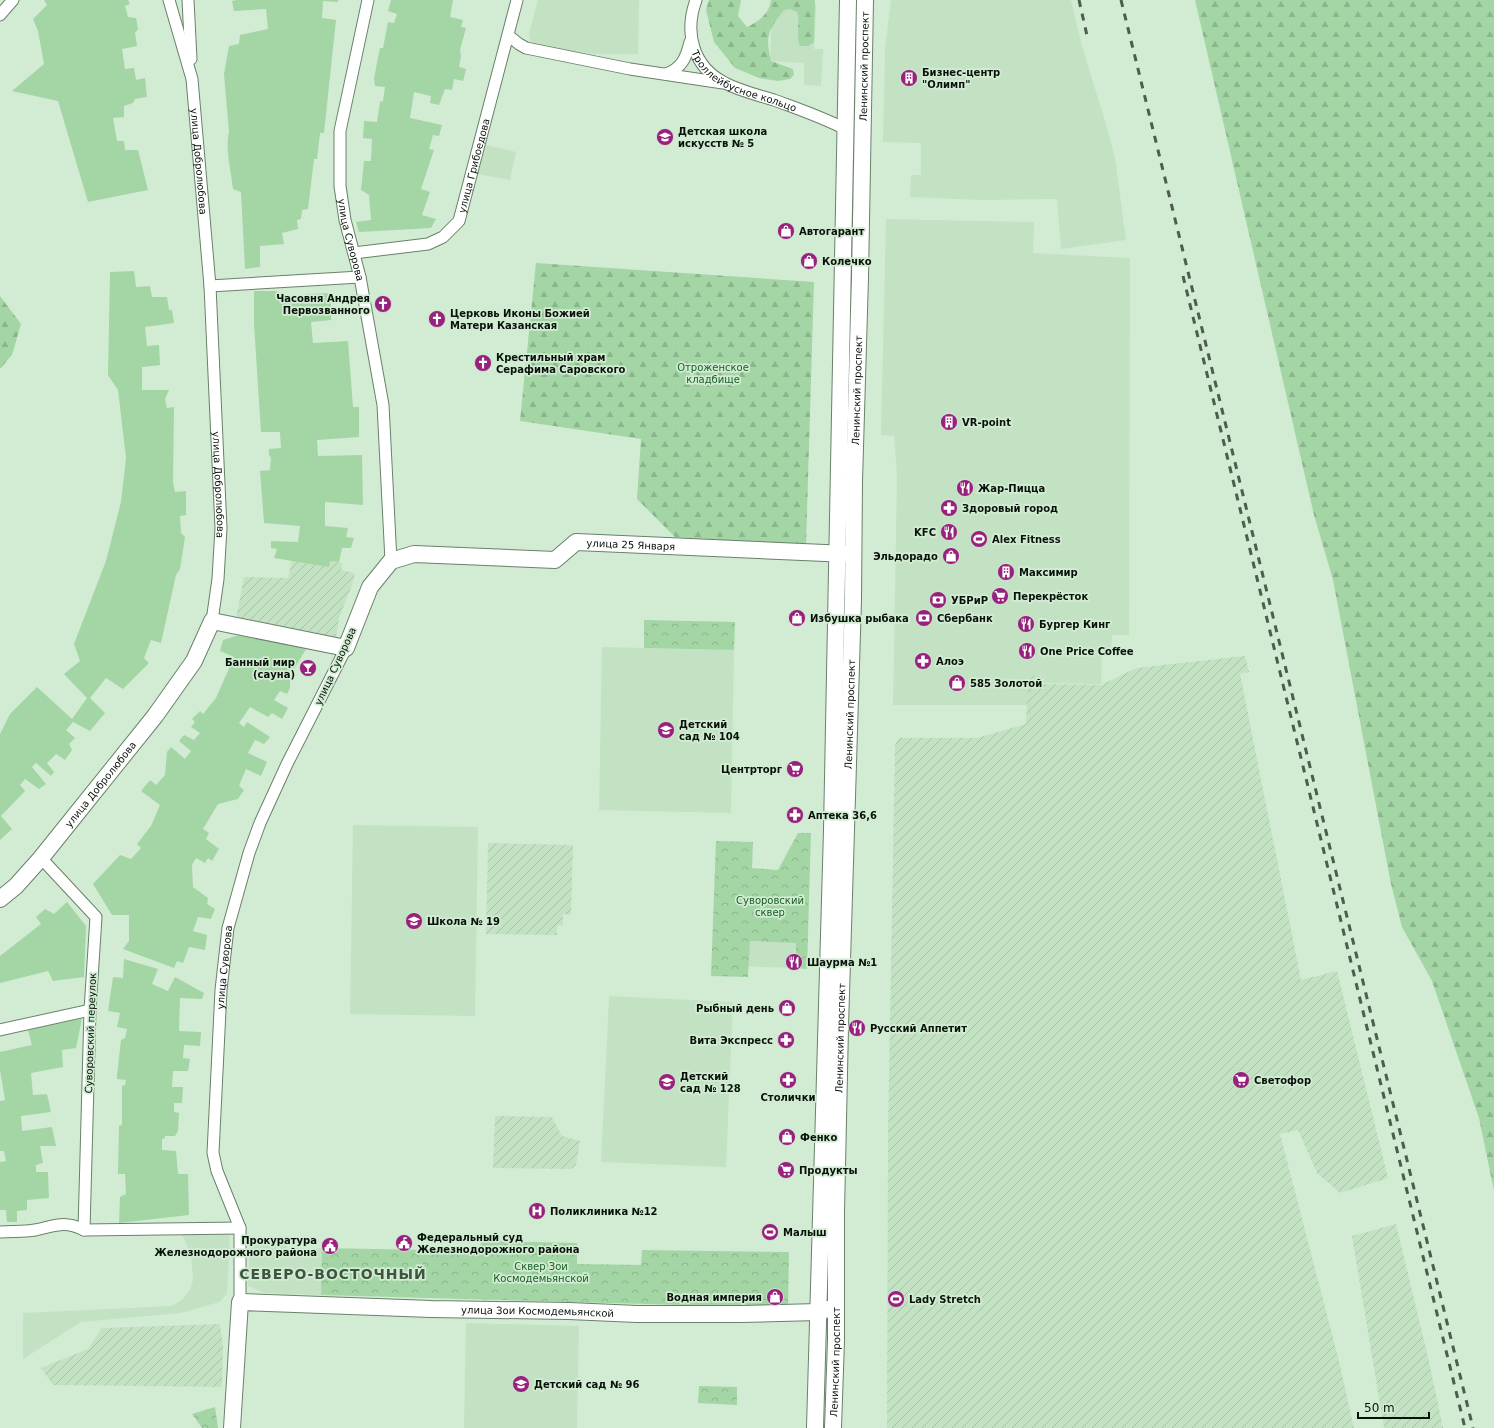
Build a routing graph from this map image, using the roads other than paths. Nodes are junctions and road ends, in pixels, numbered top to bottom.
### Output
1 (14, 0) edge
2 (169, 0) edge
3 (188, 0) edge
4 (368, 0) edge
5 (518, 0) edge
6 (696, 0) edge
7 (848, 0) edge
8 (865, 0) edge
9 (0, 15) edge
10 (508, 36) junction
11 (691, 39) junction
12 (666, 74) junction
13 (192, 79) junction
14 (725, 83) junction
15 (845, 129) junction
16 (862, 162) junction
17 (354, 253) junction
18 (360, 276) junction
19 (210, 286) junction
20 (838, 553) junction
21 (854, 554) junction
22 (391, 561) junction
23 (212, 621) junction
24 (346, 648) junction
25 (41, 858) junction
26 (0, 899) edge
27 (90, 1010) junction
28 (0, 1030) edge
29 (240, 1228) junction
30 (84, 1230) junction
31 (0, 1232) edge
32 (240, 1302) junction
33 (835, 1308) junction
34 (818, 1312) junction
35 (232, 1428) edge
36 (815, 1428) edge
37 (833, 1428) edge

1 - 9 street
2 - 13 street, улица Добролюбова
3 - 13 street
4 - 17 street, улица Суворова
5 - 10 street, улица Грибоедова
6 - 11 street, Троллейбусное кольцо
7 - 15 main road, Ленинский проспект
8 - 16 main road, Ленинский проспект
10 - 12 street
10 - 17 street, улица Грибоедова
11 - 12 street
11 - 14 street, Троллейбусное кольцо
12 - 14 street
13 - 19 street, улица Добролюбова
14 - 15 street, Троллейбусное кольцо
15 - 16 main road
15 - 20 main road, Ленинский проспект
16 - 21 main road, Ленинский проспект
17 - 18 street, улица Суворова
18 - 19 street
18 - 22 street, улица Суворова
19 - 23 street, улица Добролюбова
20 - 21 main road, улица 25 Января
20 - 22 main road, улица 25 Января
20 - 34 main road, Ленинский проспект
21 - 33 main road, Ленинский проспект
22 - 24 main road, улица Суворова
23 - 24 main road
23 - 25 main road, улица Добролюбова
24 - 29 street, улица Суворова
25 - 26 main road, улица Добролюбова
25 - 27 street, Суворовский переулок
27 - 28 street
27 - 30 street, Суворовский переулок
29 - 30 street
29 - 32 street, улица Суворова
30 - 31 street
32 - 34 main road, улица Зои Космодемьянской
32 - 35 main road
33 - 34 main road, улица Зои Космодемьянской
33 - 37 main road, Ленинский проспект
34 - 36 main road, Ленинский проспект

